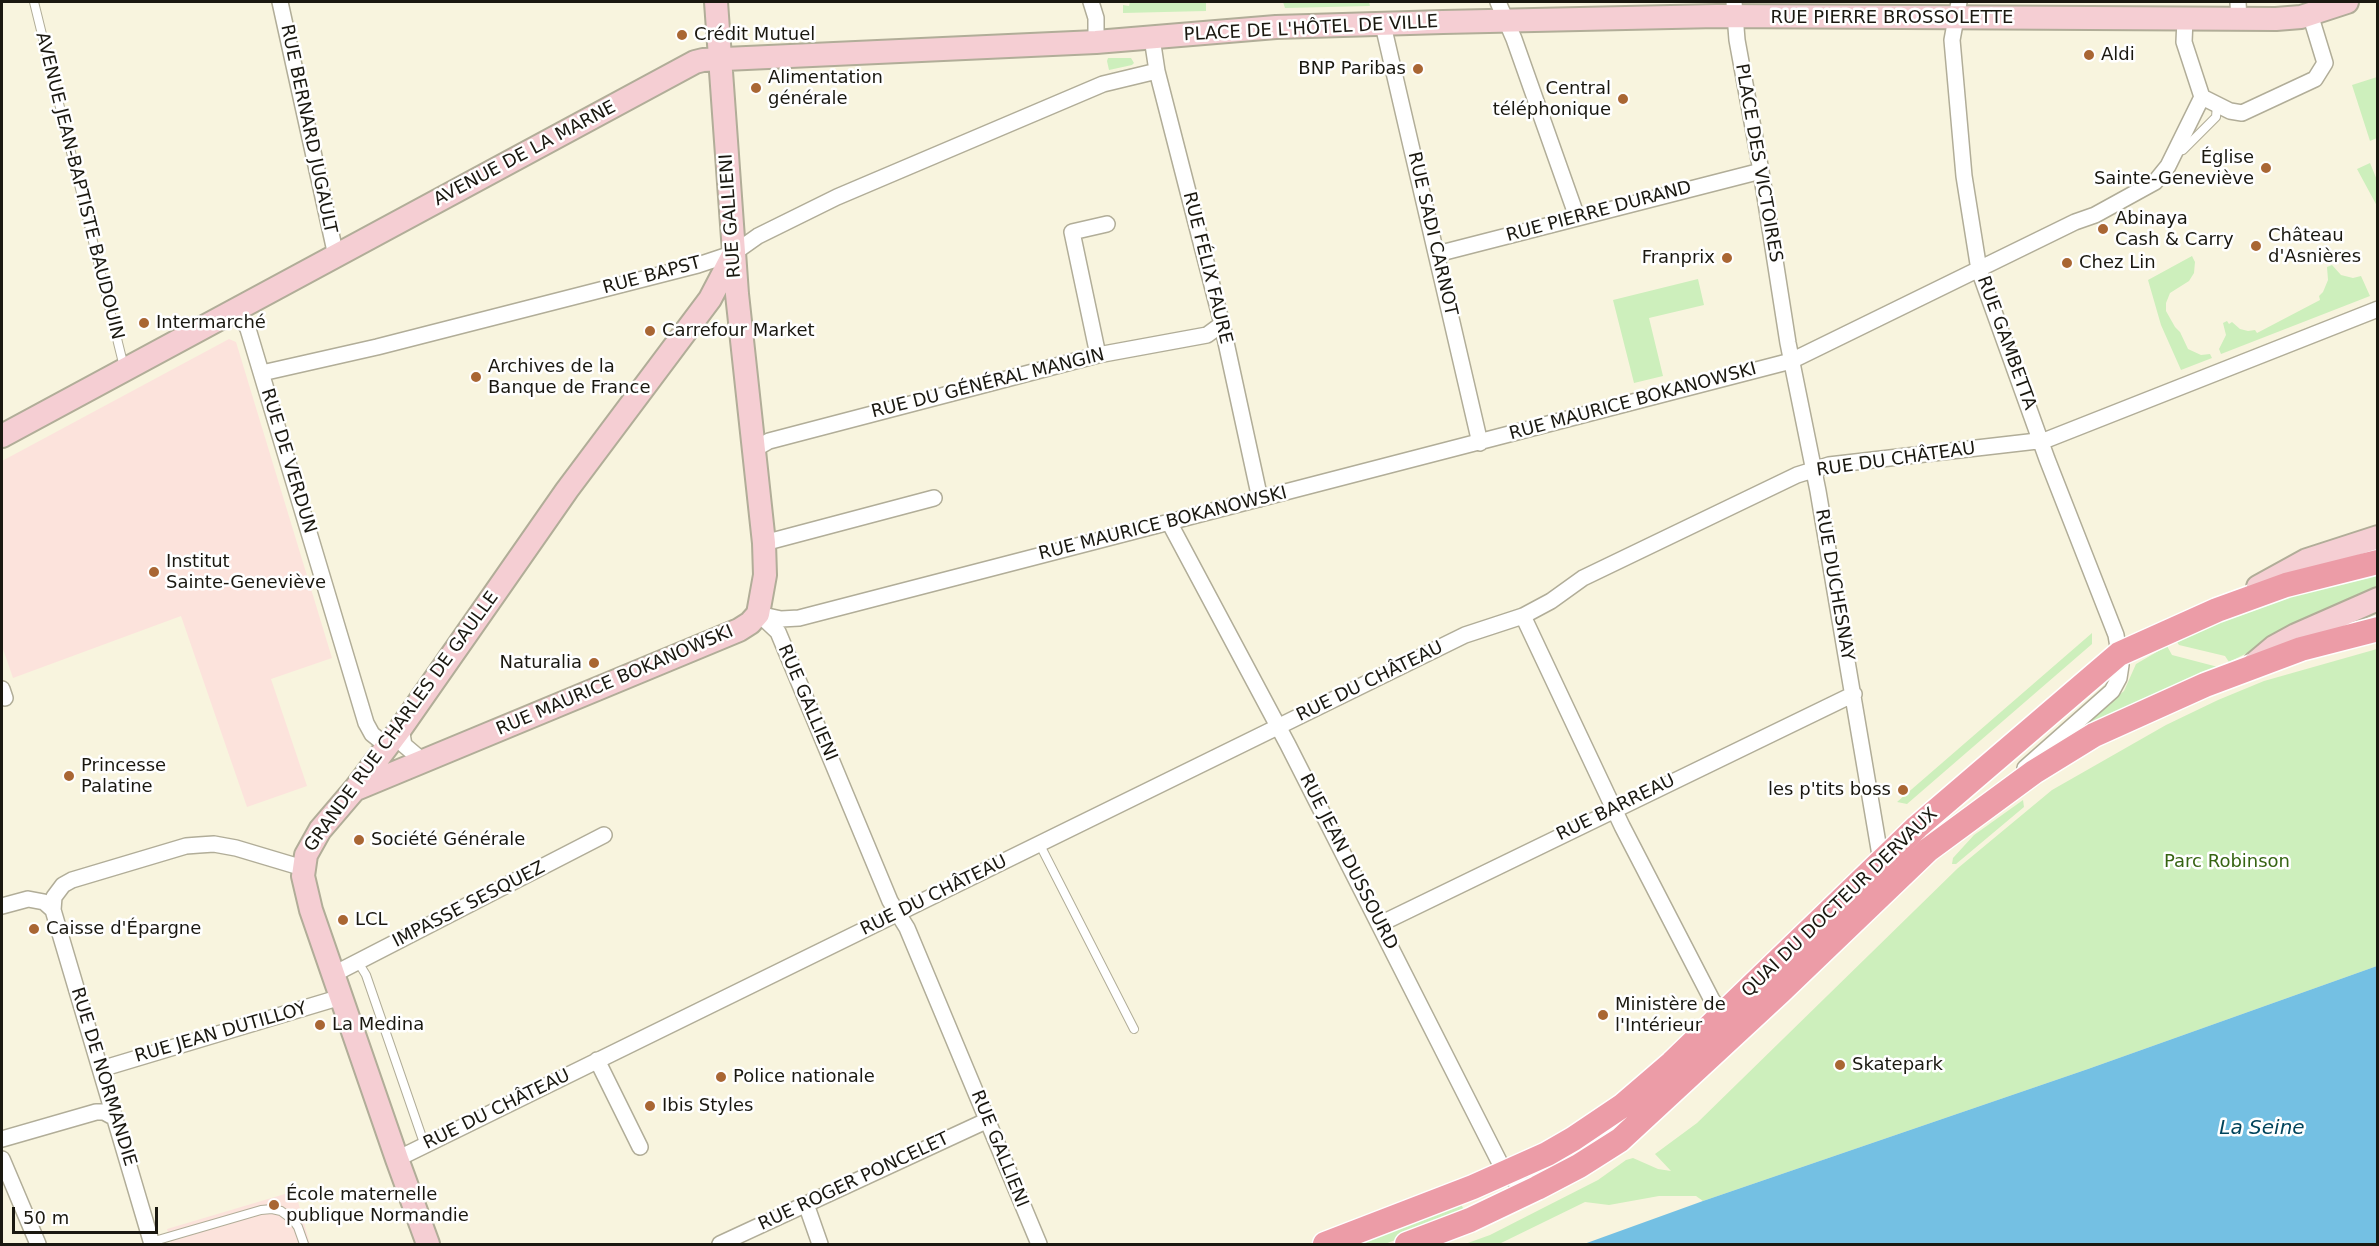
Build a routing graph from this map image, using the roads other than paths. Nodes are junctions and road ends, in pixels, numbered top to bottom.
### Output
1 (34, 2) edge
2 (280, 2) edge
3 (716, 2) edge
4 (1091, 2) edge
5 (2348, 2) edge
6 (1735, 9) edge
7 (1957, 10) edge
8 (1502, 11) edge
9 (2238, 11) edge
10 (2310, 14) junction
11 (2185, 19) junction
12 (1383, 25) junction
13 (1152, 38) junction
14 (1096, 42) junction
15 (719, 59) junction
16 (1157, 71) junction
17 (2202, 97) junction
18 (2217, 105) junction
19 (2174, 153) junction
20 (1761, 171) junction
21 (1576, 217) junction
22 (1107, 224) dead end
23 (734, 253) junction
24 (1437, 254) junction
25 (336, 256) junction
26 (1979, 270) junction
27 (237, 308) junction
28 (1782, 309) joint
29 (2378, 309) edge
30 (1222, 324) junction
31 (1098, 355) junction
32 (1791, 361) junction
33 (125, 370) junction
34 (262, 373) junction
35 (2, 436) edge
36 (2040, 442) junction
37 (1479, 443) junction
38 (755, 449) junction
39 (1813, 470) junction
40 (934, 498) dead end
41 (1260, 499) junction
42 (1169, 522) junction
43 (2378, 537) edge
44 (765, 543) junction
45 (2378, 561) edge
46 (2378, 599) edge
47 (2217, 610) junction
48 (758, 615) junction
49 (1523, 616) junction
50 (2378, 629) edge
51 (2119, 654) junction
52 (2249, 668) junction
53 (1854, 694) junction
54 (1278, 728) junction
55 (394, 737) junction
56 (426, 760) junction
57 (355, 789) junction
58 (1615, 809) junction
59 (1967, 821) junction
60 (604, 835) dead end
61 (1040, 845) junction
62 (1881, 861) junction
63 (303, 868) junction
64 (2, 906) edge
65 (53, 910) junction
66 (899, 913) junction
67 (1380, 924) junction
68 (358, 962) junction
69 (334, 975) junction
70 (341, 997) junction
71 (1730, 1009) junction
72 (1134, 1029) dead end
73 (597, 1060) junction
74 (101, 1069) junction
75 (115, 1118) junction
76 (988, 1120) junction
77 (2, 1139) edge
78 (425, 1146) junction
79 (640, 1147) dead end
80 (2, 1159) edge
81 (397, 1160) junction
82 (1505, 1173) junction
83 (1537, 1188) junction
84 (806, 1204) junction
85 (152, 1243) edge
86 (38, 1245) edge
87 (304, 1245) edge
88 (428, 1245) edge
89 (720, 1245) edge
90 (820, 1245) edge
91 (1039, 1245) edge
92 (1325, 1245) edge
93 (1407, 1245) edge

1 - 33 lane, AVENUE JEAN-BAPTISTE BAUDOUIN
2 - 25 street, RUE BERNARD JUGAULT
3 - 15 main road, RUE GALLIENI
4 - 14 street
5 - 10 main road, RUE PIERRE BROSSOLETTE
6 - 7 main road, RUE PIERRE BROSSOLETTE
6 - 8 main road, RUE PIERRE BROSSOLETTE
6 - 20 street, PLACE DES VICTOIRES
7 - 11 main road, RUE PIERRE BROSSOLETTE
7 - 26 street, RUE GAMBETTA
8 - 12 main road, PLACE DE L'HÔTEL DE VILLE
8 - 21 street
9 - 10 main road, RUE PIERRE BROSSOLETTE
9 - 11 main road, RUE PIERRE BROSSOLETTE
10 - 18 street
11 - 17 street
12 - 13 main road, PLACE DE L'HÔTEL DE VILLE
12 - 24 street, RUE SADI CARNOT
13 - 14 main road, PLACE DE L'HÔTEL DE VILLE
13 - 16 street, RUE FÉLIX FAURE
14 - 15 main road, AVENUE DE LA MARNE
15 - 23 main road, RUE GALLIENI
15 - 25 main road, AVENUE DE LA MARNE
16 - 23 street, RUE BAPST
16 - 30 street, RUE FÉLIX FAURE
17 - 18 street
17 - 19 street
18 - 19 lane
19 - 26 street
20 - 21 street, RUE PIERRE DURAND
20 - 28 street, PLACE DES VICTOIRES
21 - 24 street, RUE PIERRE DURAND
22 - 31 street
23 - 34 street, RUE BAPST
23 - 38 main road, RUE GALLIENI
23 - 55 main road, GRANDE RUE CHARLES DE GAULLE
24 - 37 street, RUE SADI CARNOT
25 - 27 main road, AVENUE DE LA MARNE
26 - 32 street, RUE MAURICE BOKANOWSKI
26 - 36 street, RUE GAMBETTA
27 - 33 main road, AVENUE DE LA MARNE
27 - 34 street, RUE DE VERDUN
28 - 32 street, RUE DUCHESNAY
29 - 36 street, RUE DU CHÂTEAU
30 - 31 street, RUE DU GÉNÉRAL MANGIN
30 - 41 street, RUE FÉLIX FAURE
31 - 38 street, RUE DU GÉNÉRAL MANGIN
32 - 37 street, RUE MAURICE BOKANOWSKI
32 - 39 street, RUE DUCHESNAY
33 - 35 main road, AVENUE DE LA MARNE
34 - 55 street, RUE DE VERDUN
36 - 39 street, RUE DU CHÂTEAU
36 - 51 street, RUE GAMBETTA
37 - 41 street, RUE MAURICE BOKANOWSKI
38 - 44 main road, RUE GALLIENI
39 - 49 street, RUE DU CHÂTEAU
39 - 53 street, RUE DUCHESNAY
40 - 44 street
41 - 42 street, RUE MAURICE BOKANOWSKI
42 - 48 street, RUE MAURICE BOKANOWSKI
42 - 54 street, RUE JEAN DUSSOURD
43 - 47 main road, QUAI DU DOCTEUR DERVAUX
44 - 48 main road, RUE GALLIENI
45 - 47 main road, QUAI DU DOCTEUR DERVAUX
46 - 52 main road
47 - 51 main road, QUAI DU DOCTEUR DERVAUX
48 - 56 main road, RUE MAURICE BOKANOWSKI
48 - 66 street, RUE GALLIENI
49 - 54 street, RUE DU CHÂTEAU
49 - 58 street
50 - 52 main road
51 - 59 street
51 - 62 main road, QUAI DU DOCTEUR DERVAUX
52 - 59 main road
53 - 58 street, RUE BARREAU
53 - 62 street, RUE DUCHESNAY
54 - 61 street, RUE DU CHÂTEAU
54 - 67 street, RUE JEAN DUSSOURD
55 - 56 street, RUE DE VERDUN
55 - 57 main road, GRANDE RUE CHARLES DE GAULLE
56 - 57 main road, RUE MAURICE BOKANOWSKI
57 - 63 main road, GRANDE RUE CHARLES DE GAULLE
58 - 67 street, RUE BARREAU
58 - 71 street
59 - 83 main road
60 - 68 street, IMPASSE SESQUEZ
61 - 66 street, RUE DU CHÂTEAU
61 - 72 lane
62 - 71 main road, QUAI DU DOCTEUR DERVAUX
63 - 65 street
63 - 69 main road, GRANDE RUE CHARLES DE GAULLE
64 - 65 street
65 - 74 street, RUE DE NORMANDIE
66 - 73 street, RUE DU CHÂTEAU
66 - 76 street, RUE GALLIENI
67 - 82 street, RUE JEAN DUSSOURD
68 - 69 street, IMPASSE SESQUEZ
68 - 78 lane
69 - 70 main road, GRANDE RUE CHARLES DE GAULLE
70 - 74 street, RUE JEAN DUTILLOY
70 - 81 main road, GRANDE RUE CHARLES DE GAULLE
71 - 82 main road, QUAI DU DOCTEUR DERVAUX
73 - 78 street, RUE DU CHÂTEAU
73 - 79 street
74 - 75 street, RUE DE NORMANDIE
75 - 77 street
75 - 85 street, RUE DE NORMANDIE
76 - 84 street, RUE ROGER PONCELET
76 - 91 street, RUE GALLIENI
78 - 81 street, RUE DU CHÂTEAU
80 - 86 street
81 - 88 main road, GRANDE RUE CHARLES DE GAULLE
82 - 83 street
82 - 92 main road, QUAI DU DOCTEUR DERVAUX
83 - 93 main road
84 - 89 street, RUE ROGER PONCELET
84 - 90 street
85 - 87 lane

